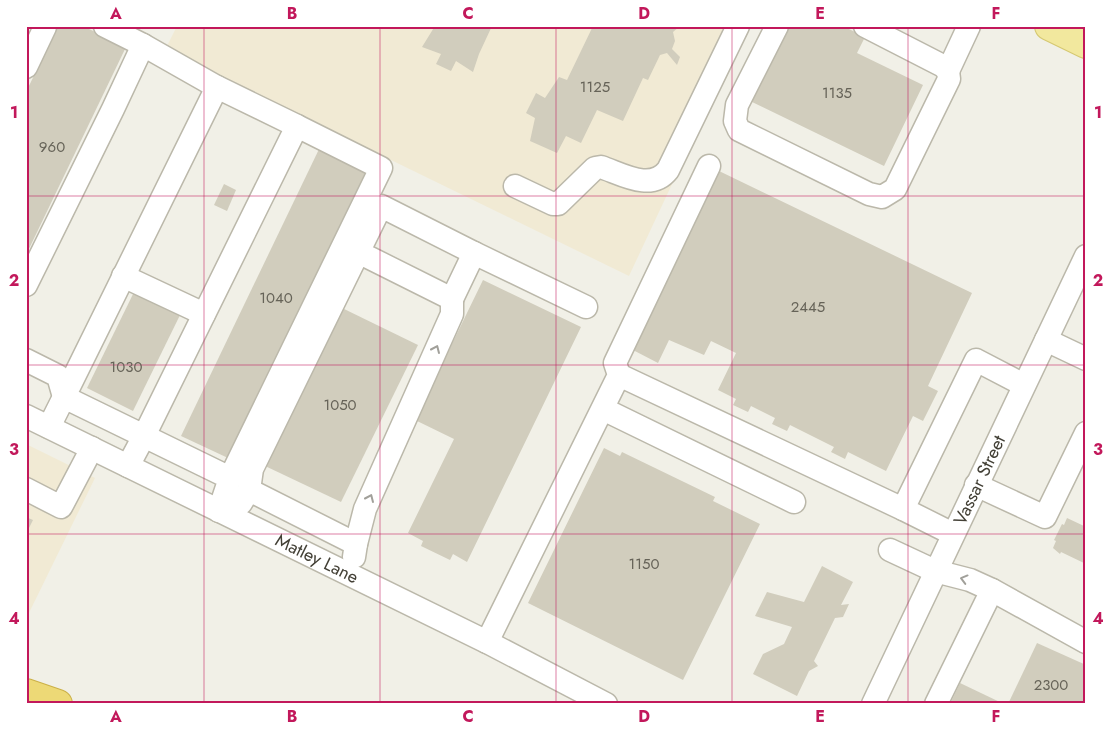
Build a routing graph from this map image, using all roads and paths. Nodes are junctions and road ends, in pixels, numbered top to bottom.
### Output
1 (44, 26) edge
2 (105, 26) edge
3 (738, 26) edge
4 (777, 26) edge
5 (865, 26) edge
6 (969, 26) edge
7 (1049, 26) edge
8 (1086, 44) edge
9 (143, 46) junction
10 (26, 67) edge
11 (948, 70) junction
12 (217, 86) junction
13 (297, 126) junction
14 (709, 166) dead end
15 (515, 186) dead end
16 (358, 252) junction
17 (474, 252) junction
18 (1086, 256) edge
19 (123, 276) junction
20 (26, 285) edge
21 (452, 299) junction
22 (586, 307) dead end
23 (204, 314) junction
24 (1046, 340) junction
25 (1086, 359) edge
26 (26, 360) edge
27 (620, 375) junction
28 (1024, 385) junction
29 (64, 397) junction
30 (603, 408) junction
31 (26, 416) edge
32 (49, 427) junction
33 (1086, 433) edge
34 (144, 436) junction
35 (92, 448) junction
36 (128, 466) junction
37 (230, 478) junction
38 (976, 485) junction
39 (26, 489) edge
40 (249, 490) junction
41 (794, 502) dead end
42 (903, 509) junction
43 (226, 514) junction
44 (953, 534) junction
45 (356, 544) junction
46 (890, 550) dead end
47 (935, 571) junction
48 (351, 576) junction
49 (992, 590) junction
50 (487, 642) junction
51 (1086, 642) edge
52 (26, 693) edge
53 (58, 704) edge
54 (606, 704) edge
55 (873, 704) edge
56 (936, 704) edge

1 - 10 street
2 - 9 street
3 - 15 street
4 - 11 street
5 - 11 street
6 - 11 street
7 - 8 main road
9 - 12 street
9 - 20 street
12 - 13 street
12 - 19 street
13 - 23 street
13 - 37 street
14 - 27 street
16 - 17 street
16 - 21 street
16 - 40 street
17 - 21 street
17 - 22 street
18 - 24 street, Vassar Street
19 - 23 street
19 - 29 street
45 -> 21 street
23 - 34 street
24 - 25 street
24 - 28 street, Vassar Street
26 - 29 street
27 - 30 street
27 - 42 street
28 - 38 street, Vassar Street
28 - 42 street
29 - 32 street
29 - 34 street
30 - 41 street
30 - 50 street
31 - 32 street, Matley Lane
32 - 35 street, Matley Lane
33 - 38 street
34 - 36 street
34 - 37 street
35 - 36 street, Matley Lane
35 - 39 street
36 - 43 street, Matley Lane
37 - 43 street
38 - 44 street, Vassar Street
40 - 43 street
40 - 45 street
42 - 44 street
43 - 48 street, Matley Lane
44 - 47 street, Vassar Street
45 - 48 street
46 - 47 street
49 -> 47 street
47 - 55 street, Vassar Street
48 - 50 street, Matley Lane
49 - 51 street
49 - 56 street
50 - 54 street, Matley Lane
52 - 53 highway

